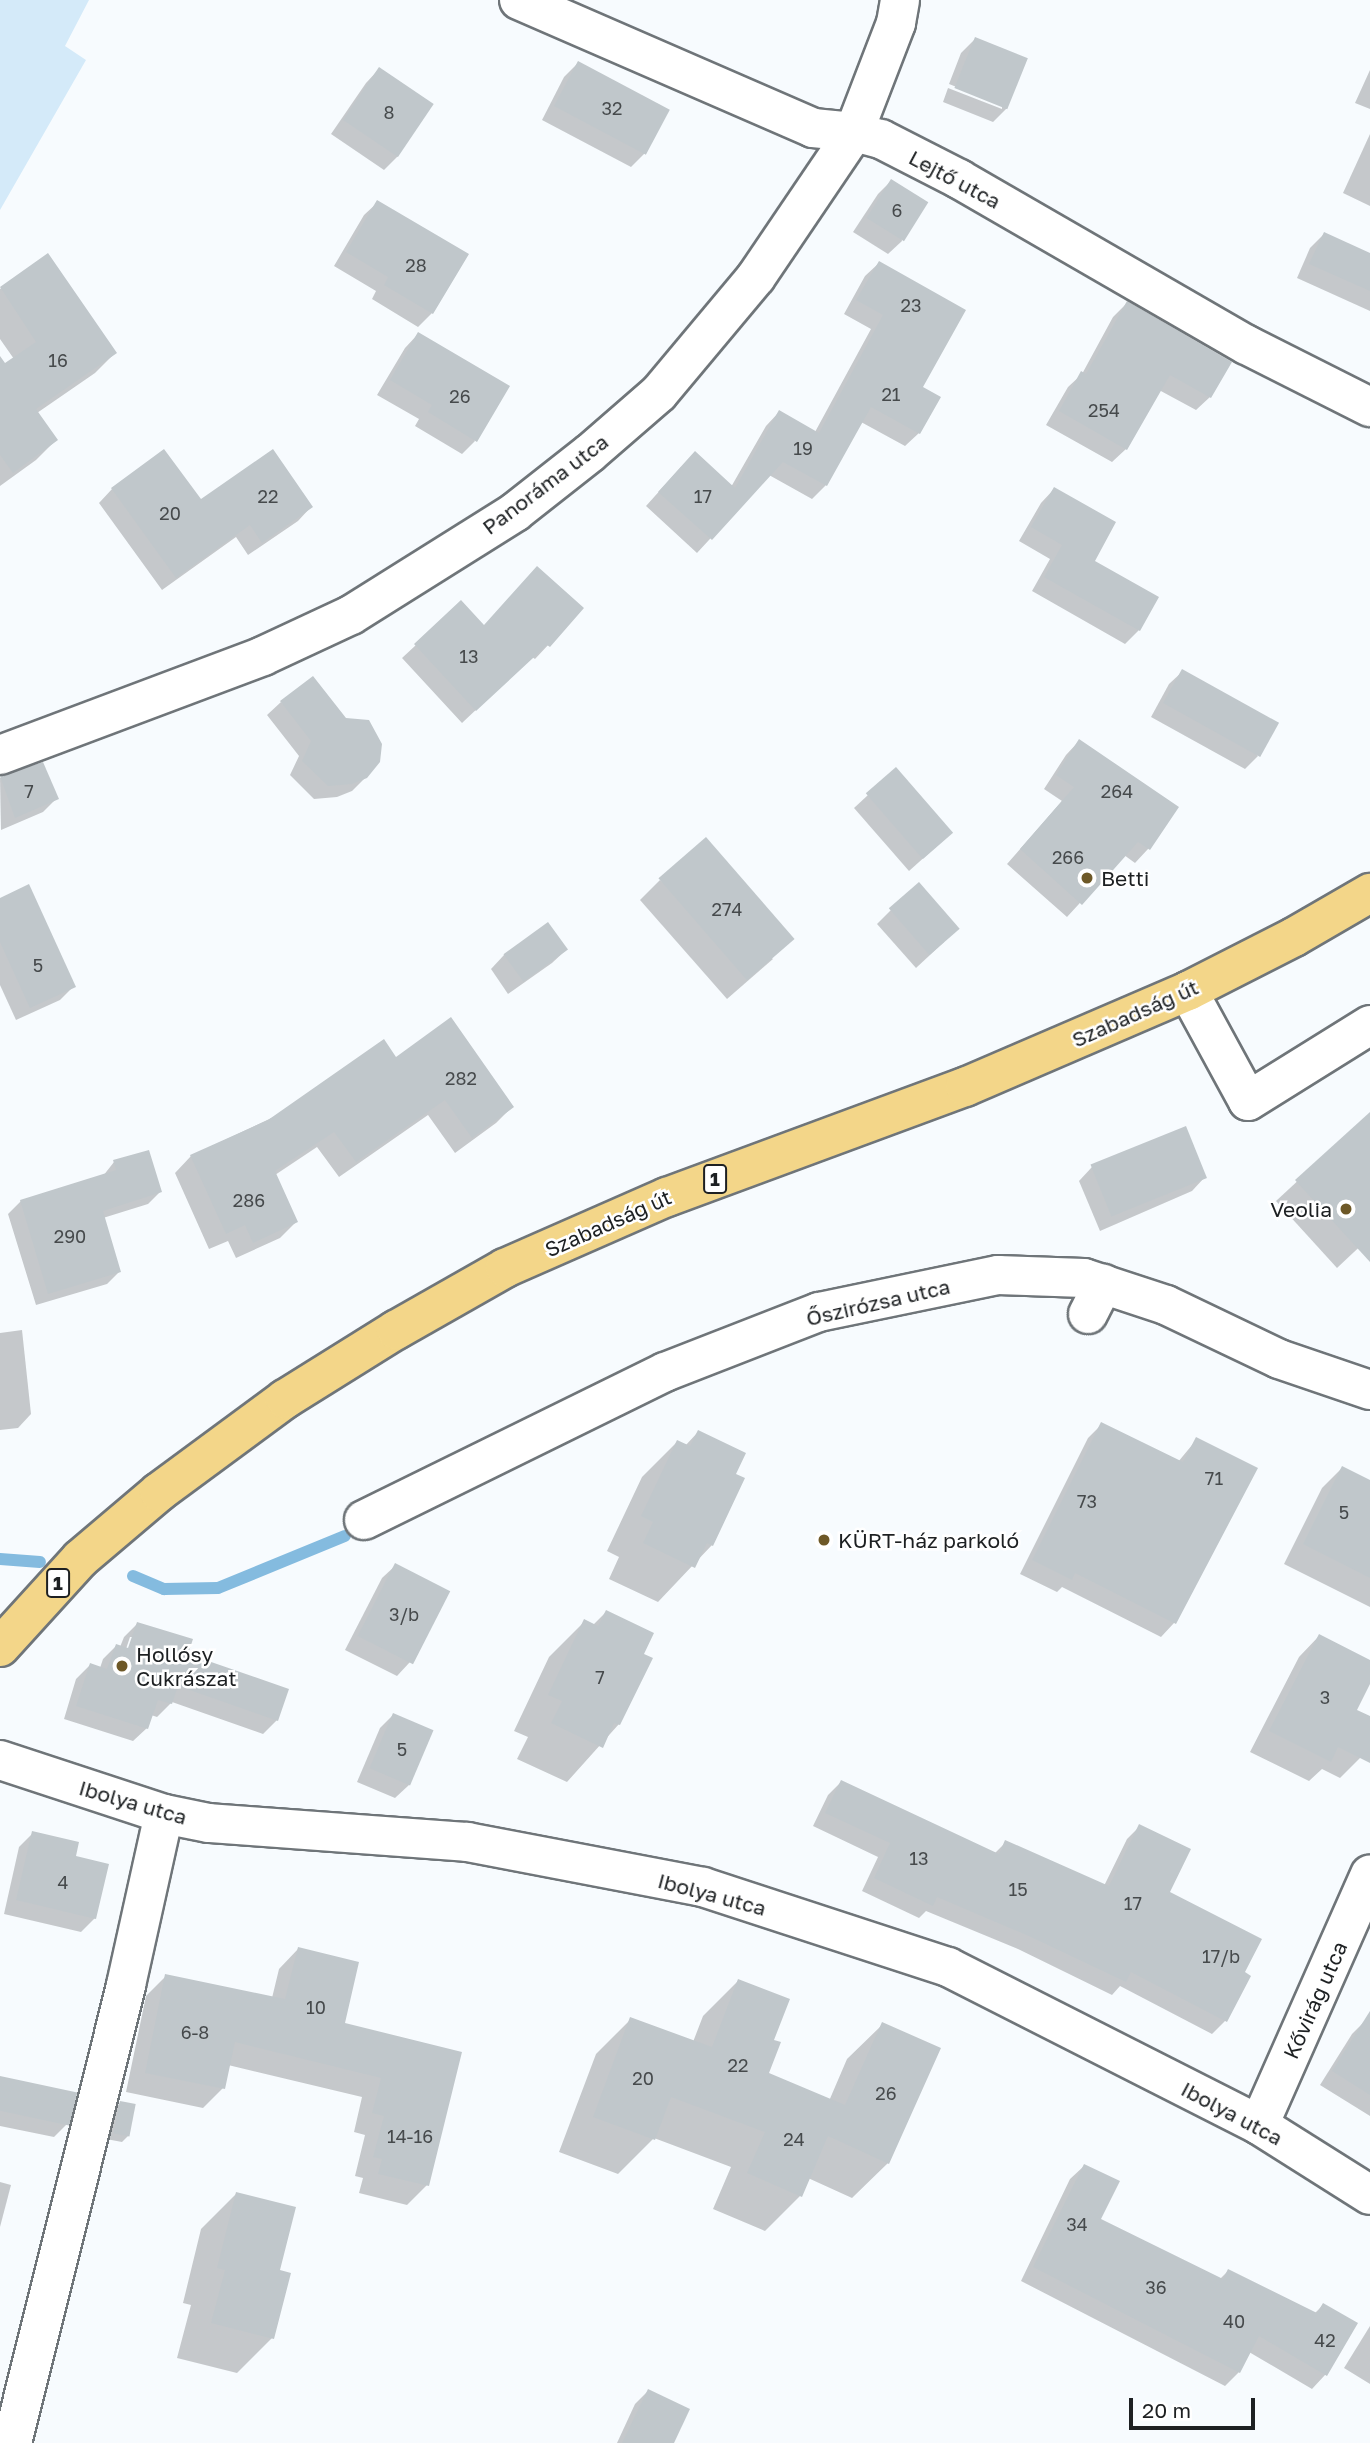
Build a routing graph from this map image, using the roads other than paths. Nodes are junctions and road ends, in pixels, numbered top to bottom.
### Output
1 (519, 0) edge
2 (900, 0) edge
3 (855, 132) junction
4 (1370, 407) edge
5 (0, 755) edge
6 (1370, 892) edge
7 (1188, 991) junction
8 (1370, 1025) edge
9 (1370, 1390) edge
10 (364, 1520) dead end
11 (6, 1630) edge
12 (0, 1760) edge
13 (164, 1814) junction
14 (1370, 1874) edge
15 (1259, 2125) junction
16 (1370, 2195) edge
17 (12, 2443) edge

1 - 3 street, Lejtő utca
2 - 3 street, Panoráma utca
3 - 4 street, Lejtő utca
3 - 5 street, Panoráma utca
6 - 7 main road, Szabadság út / 1
7 - 8 street
7 - 11 main road, Szabadság út / 1
9 - 10 street, Őszirózsa utca
12 - 13 street, Ibolya utca
13 - 15 street, Ibolya utca
13 - 17 street
14 - 15 street, Kővirág utca
15 - 16 street, Ibolya utca

